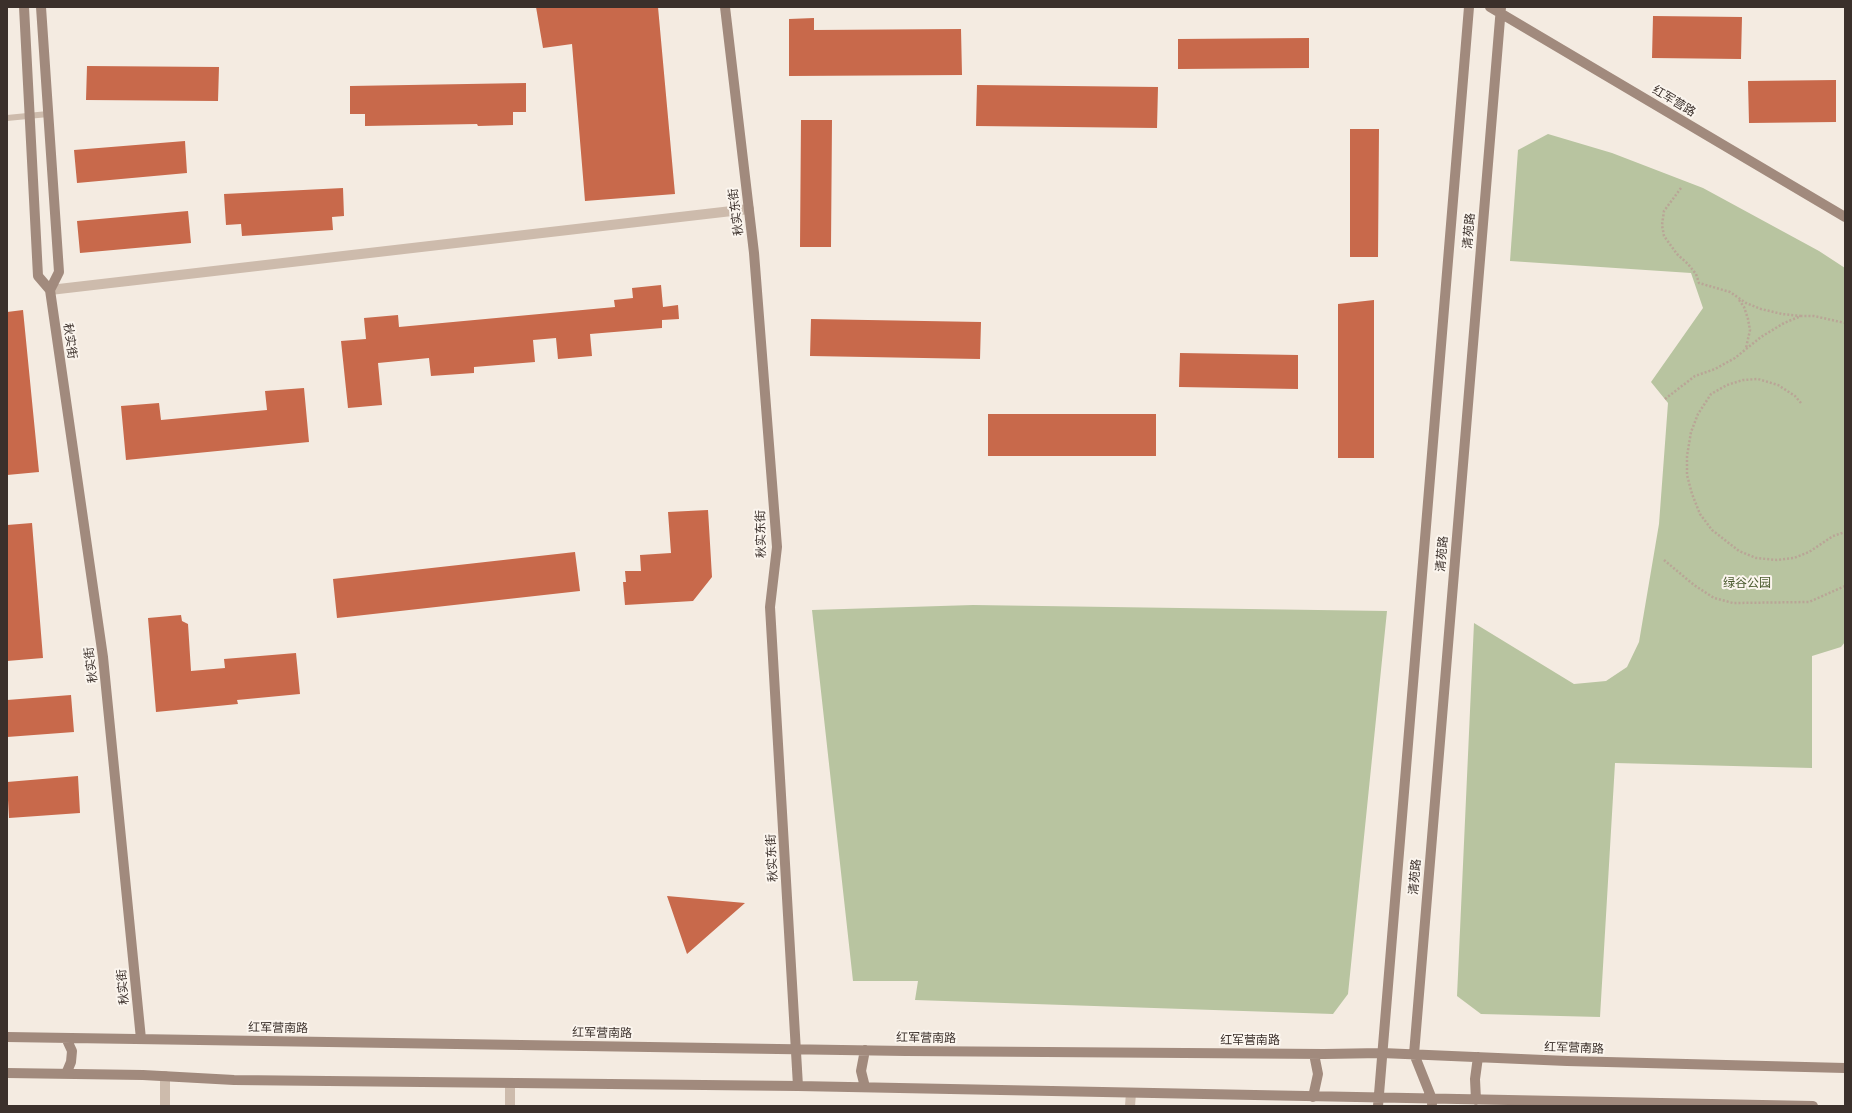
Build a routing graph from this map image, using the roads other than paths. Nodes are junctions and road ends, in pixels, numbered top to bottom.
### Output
1 (24, 7) edge
2 (41, 7) edge
3 (725, 7) edge
4 (1469, 7) edge
5 (1490, 7) edge
6 (1501, 10) edge
7 (48, 114) junction
8 (29, 116) junction
9 (7, 118) edge
10 (749, 209) junction
11 (1845, 217) edge
12 (50, 290) junction
13 (7, 1037) edge
14 (66, 1038) junction
15 (141, 1039) junction
16 (796, 1049) junction
17 (865, 1050) junction
18 (1382, 1053) junction
19 (1314, 1054) junction
20 (1414, 1054) junction
21 (1478, 1057) junction
22 (1845, 1068) edge
23 (7, 1073) edge
24 (66, 1074) junction
25 (165, 1076) junction
26 (510, 1083) junction
27 (798, 1086) junction
28 (865, 1088) junction
29 (1130, 1093) junction
30 (1313, 1096) junction
31 (1476, 1100) junction
32 (1378, 1102) edge
33 (1432, 1103) edge
34 (165, 1106) edge
35 (510, 1106) edge
36 (1130, 1106) edge
37 (1813, 1106) edge

1 - 8 main road, 秋实街
2 - 7 main road
3 - 10 main road, 秋实东街
4 - 18 main road, 清苑路
5 - 6 main road, 红军营路
6 - 11 main road, 红军营路
6 - 20 main road, 清苑路
7 - 8 lane
7 - 12 main road
8 - 9 lane
8 - 12 main road, 秋实街
10 - 12 street
10 - 16 main road, 秋实东街
12 - 15 main road, 秋实街
13 - 14 main road, 红军营南路
14 - 15 main road, 红军营南路
14 - 24 main road
15 - 16 main road, 红军营南路
16 - 17 main road, 红军营南路
16 - 27 main road, 秋实东街
17 - 19 main road, 红军营南路
17 - 28 main road
18 - 19 main road, 红军营南路
18 - 20 main road, 红军营南路
18 - 32 main road, 清苑路
19 - 30 main road
20 - 21 main road, 红军营南路
20 - 33 main road, 清苑路
21 - 22 main road, 红军营南路
21 - 31 main road
23 - 24 main road
24 - 25 main road
25 - 26 main road
25 - 34 street
26 - 27 main road
26 - 35 street
27 - 28 main road
28 - 29 main road
29 - 30 main road
29 - 36 street
30 - 32 main road
31 - 33 main road
31 - 37 main road
32 - 33 main road

